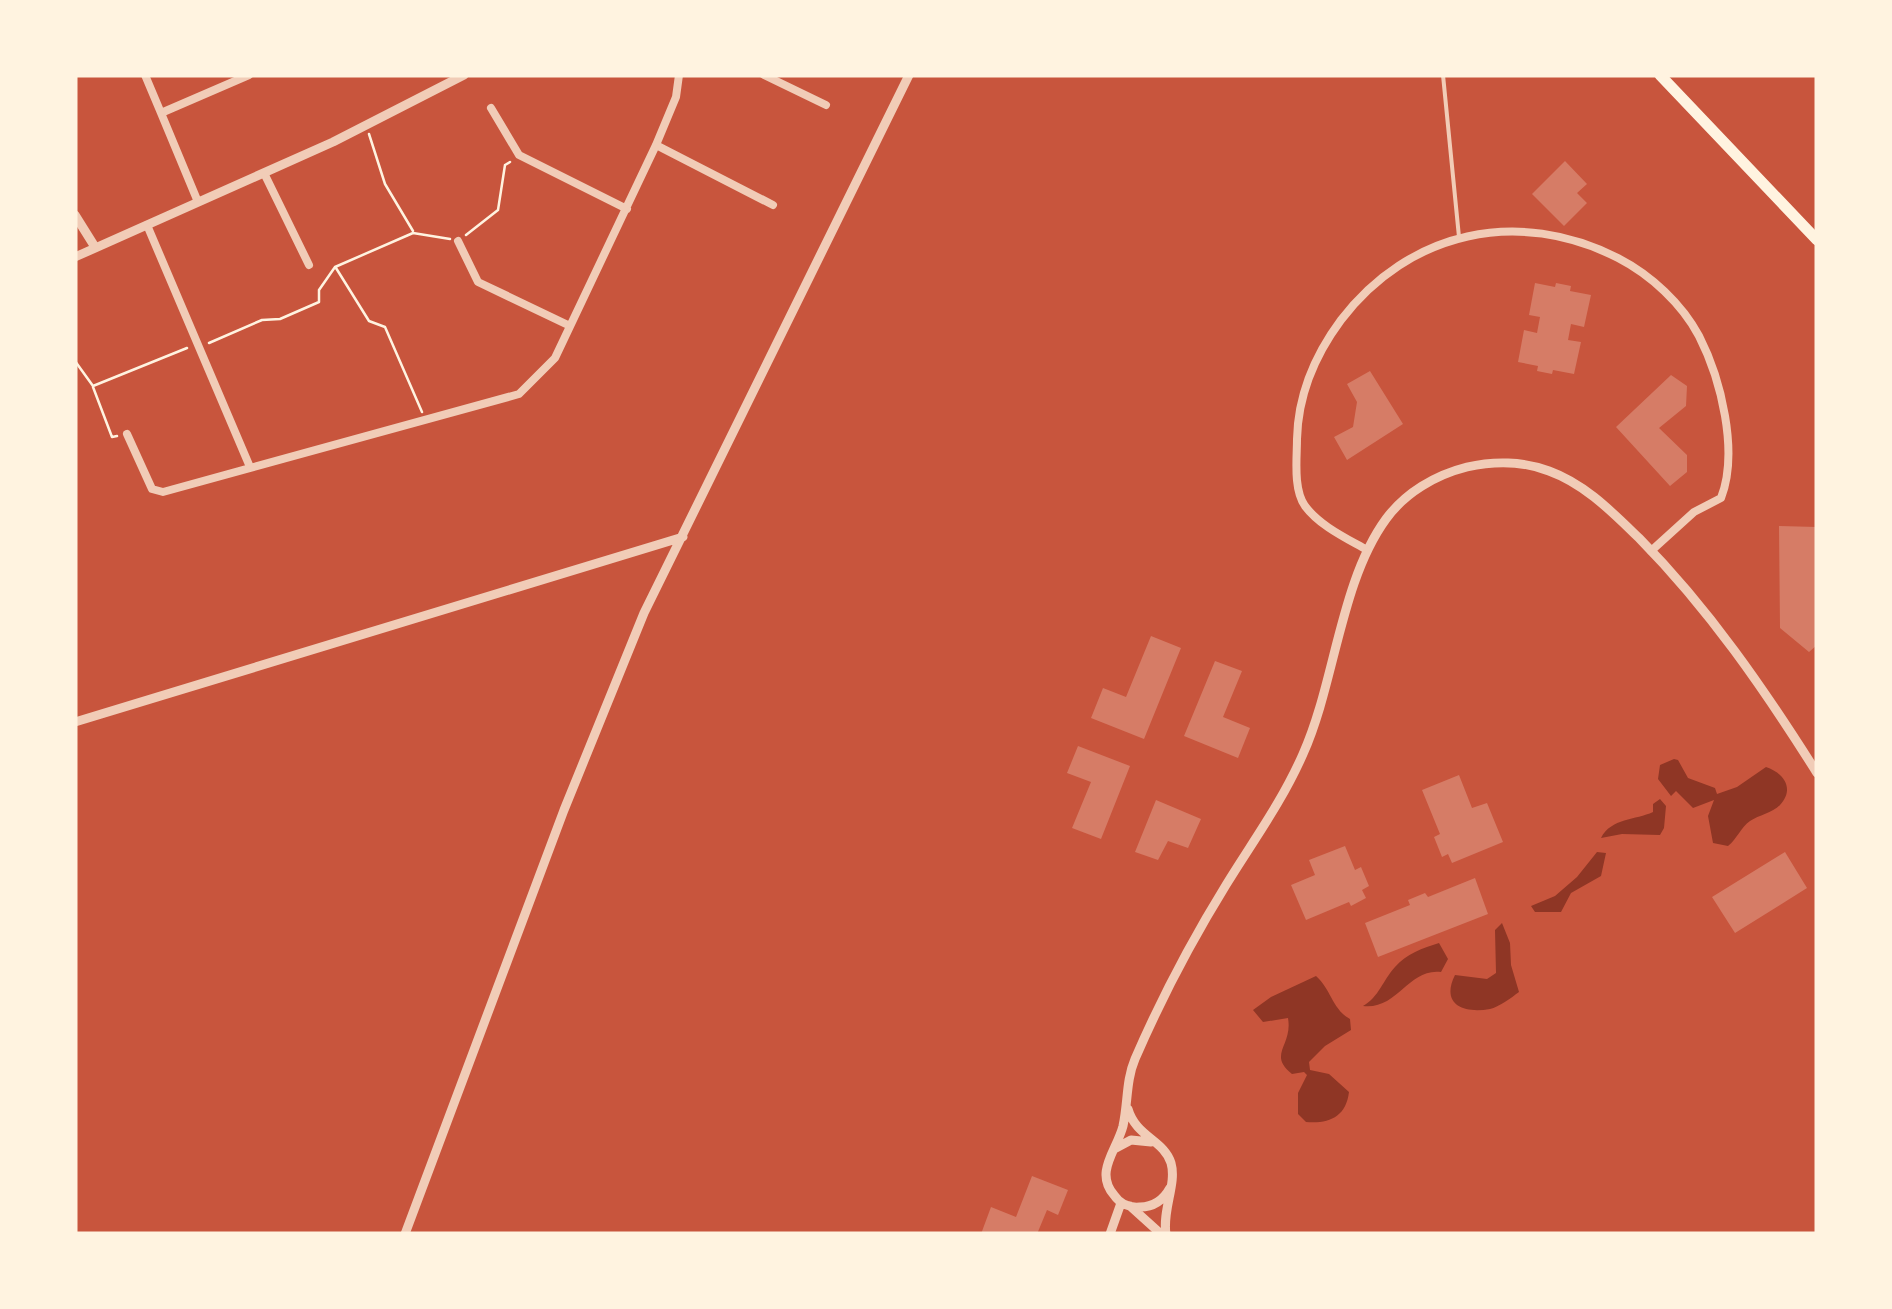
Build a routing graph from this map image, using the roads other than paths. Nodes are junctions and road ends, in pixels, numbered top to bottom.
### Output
1 (145, 75) edge
2 (250, 75) edge
3 (464, 75) edge
4 (679, 75) edge
5 (764, 75) edge
6 (909, 75) edge
7 (1444, 75) edge
8 (1660, 75) edge
9 (826, 105) dead end
10 (491, 108) dead end
11 (162, 113) junction
12 (656, 144) junction
13 (264, 173) junction
14 (198, 202) junction
15 (774, 206) dead end
16 (627, 209) junction
17 (75, 215) edge
18 (148, 225) junction
19 (1459, 237) junction
20 (1817, 240) edge
21 (458, 241) road end
22 (95, 248) junction
23 (75, 257) edge
24 (309, 266) dead end
25 (568, 326) junction
26 (127, 434) road end
27 (250, 466) junction
28 (683, 537) junction
29 (1367, 550) junction
30 (1651, 551) junction
31 (75, 722) edge
32 (1817, 773) edge
33 (1127, 1107) junction
34 (1155, 1144) junction
35 (1116, 1148) junction
36 (1170, 1188) junction
37 (1126, 1205) junction
38 (405, 1234) edge
39 (1110, 1234) edge
40 (1164, 1234) edge

1 - 11 street
2 - 11 street
3 - 13 street
4 - 12 street
5 - 9 street
6 - 28 street
7 - 19 lane
8 - 20 highway
10 - 16 street
11 - 14 street
12 - 15 street
12 - 16 street
13 - 14 street
13 - 24 street
14 - 18 street
16 - 25 street
17 - 22 street
18 - 22 street
18 - 27 street
19 - 29 street
19 - 30 street
21 - 25 street
22 - 23 street
25 - 27 street
26 - 27 street
28 - 31 street
28 - 38 street
29 - 30 street
29 - 33 street
30 - 32 street
33 - 34 street
33 - 35 street
34 - 35 street
34 - 36 street
35 - 37 street
36 - 37 street
36 - 40 street
37 - 39 street
37 - 40 street

